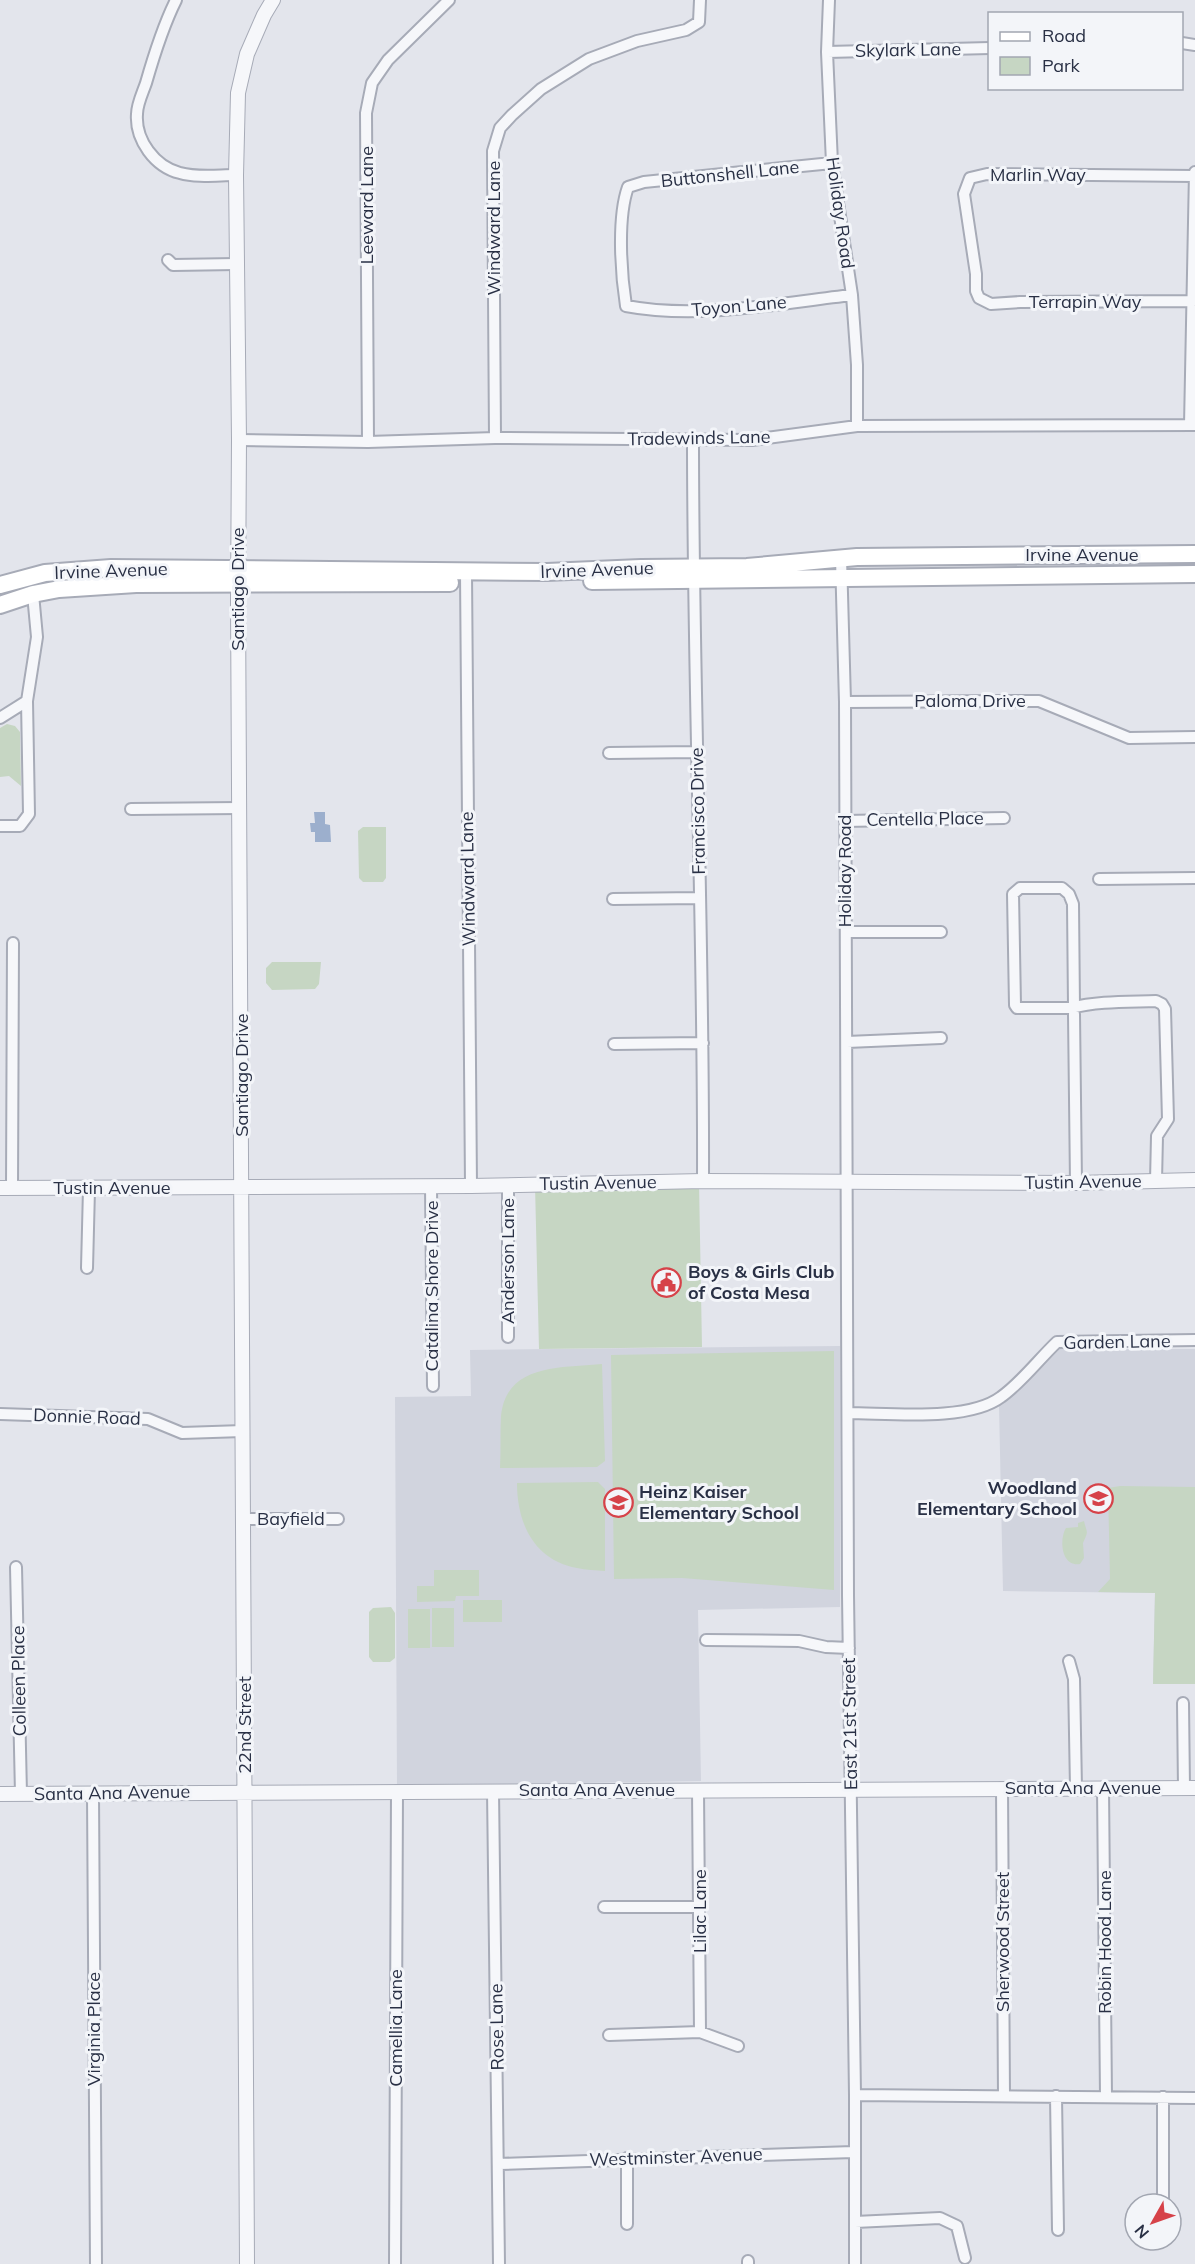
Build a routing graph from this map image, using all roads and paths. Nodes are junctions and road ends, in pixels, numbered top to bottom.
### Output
1 (177, 0) edge
2 (273, 0) edge
3 (449, 0) edge
4 (700, 0) edge
5 (829, 0) edge
6 (988, 48) edge
7 (827, 52) junction
8 (832, 163) junction
9 (1195, 174) edge
10 (236, 175) junction
11 (168, 260) dead end
12 (237, 264) junction
13 (852, 295) junction
14 (979, 298) joint
15 (1192, 301) junction
16 (626, 306) joint
17 (1192, 425) edge
18 (857, 426) junction
19 (495, 438) junction
20 (239, 440) junction
21 (693, 440) junction
22 (368, 442) junction
23 (1195, 554) edge
24 (841, 558) junction
25 (111, 568) junction
26 (693, 574) junction
27 (1195, 574) edge
28 (238, 577) junction
29 (466, 578) junction
30 (841, 579) junction
31 (0, 585) edge
32 (33, 594) junction
33 (0, 605) edge
34 (27, 701) junction
35 (845, 702) junction
36 (0, 718) edge
37 (1195, 737) edge
38 (697, 752) junction
39 (609, 753) dead end
40 (131, 808) dead end
41 (240, 808) junction
42 (1004, 818) dead end
43 (845, 821) junction
44 (0, 826) edge
45 (1195, 878) edge
46 (1099, 879) dead end
47 (699, 898) junction
48 (613, 899) dead end
49 (846, 932) junction
50 (941, 932) dead end
51 (13, 943) dead end
52 (1074, 1011) junction
53 (941, 1038) dead end
54 (847, 1042) junction
55 (704, 1043) junction
56 (614, 1044) dead end
57 (1195, 1180) edge
58 (703, 1181) junction
59 (1156, 1181) junction
60 (848, 1183) junction
61 (1076, 1183) junction
62 (431, 1185) junction
63 (508, 1185) junction
64 (242, 1186) junction
65 (471, 1186) junction
66 (6, 1188) edge
67 (89, 1188) junction
68 (87, 1268) dead end
69 (508, 1336) dead end
70 (1195, 1340) edge
71 (433, 1386) dead end
72 (848, 1413) junction
73 (0, 1414) edge
74 (243, 1431) junction
75 (244, 1519) junction
76 (338, 1519) dead end
77 (16, 1567) dead end
78 (706, 1640) dead end
79 (849, 1648) junction
80 (1069, 1661) dead end
81 (1183, 1703) dead end
82 (1002, 1788) junction
83 (1076, 1788) junction
84 (1104, 1788) junction
85 (1190, 1788) edge
86 (851, 1789) junction
87 (698, 1790) junction
88 (397, 1791) junction
89 (493, 1791) junction
90 (245, 1792) junction
91 (0, 1794) edge
92 (21, 1794) junction
93 (93, 1794) junction
94 (700, 1906) junction
95 (604, 1907) dead end
96 (700, 2032) junction
97 (609, 2035) dead end
98 (738, 2046) dead end
99 (855, 2095) junction
100 (1004, 2096) junction
101 (1056, 2096) junction
102 (1106, 2097) junction
103 (1163, 2097) junction
104 (1195, 2098) edge
105 (853, 2152) junction
106 (627, 2158) junction
107 (499, 2164) junction
108 (1163, 2192) edge
109 (855, 2222) junction
110 (627, 2224) dead end
111 (1058, 2230) dead end
112 (965, 2258) dead end
113 (96, 2264) edge
114 (247, 2264) edge
115 (395, 2264) edge
116 (499, 2264) edge
117 (855, 2264) edge

1 - 10 street
2 - 10 street, Santiago Drive
3 - 22 street, Leeward Lane
4 - 19 street, Windward Lane
5 - 7 street, Holiday Road
6 - 7 street, Skylark Lane
7 - 8 street, Holiday Road
8 - 13 street, Holiday Road
8 - 16 street, Buttonshell Lane
9 - 14 street, Marlin Way
9 - 15 street
10 - 12 street, Santiago Drive
11 - 12 street
12 - 20 street, Santiago Drive
13 - 16 street, Toyon Lane
13 - 18 street, Holiday Road
14 - 15 street, Terrapin Way
15 - 17 street
17 - 18 street, Tradewinds Lane
18 - 21 street, Tradewinds Lane
19 - 21 street, Tradewinds Lane
19 - 22 street, Tradewinds Lane
20 - 22 street, Tradewinds Lane
20 - 28 street, Santiago Drive
21 - 26 street, Francisco Drive
23 - 24 main road, Irvine Avenue
24 - 26 main road, Irvine Avenue
24 - 30 street, Holiday Road
25 - 28 main road, Irvine Avenue
25 - 31 main road, Irvine Avenue
25 - 32 main road
26 - 29 main road, Irvine Avenue
26 - 30 main road, Irvine Avenue
26 - 38 street, Francisco Drive
27 - 30 main road, Irvine Avenue
28 - 29 main road, Irvine Avenue
28 - 32 main road, Irvine Avenue
28 - 41 street, Santiago Drive
29 - 65 street, Windward Lane
30 - 35 street, Holiday Road
32 - 33 main road, Irvine Avenue
32 - 34 street
34 - 36 street
34 - 44 street
35 - 37 street, Paloma Drive
35 - 43 street, Holiday Road
38 - 39 street
38 - 47 street, Francisco Drive
40 - 41 street
41 - 64 street, Santiago Drive
42 - 43 street, Centella Place
43 - 49 street, Holiday Road
45 - 46 street
47 - 48 street
47 - 55 street, Francisco Drive
49 - 50 street
49 - 54 street, Holiday Road
51 - 66 street
52 - 52 street
52 - 59 street
52 - 61 street
53 - 54 street
54 - 60 street, Holiday Road
55 - 56 street
55 - 58 street, Francisco Drive
57 - 59 street, Tustin Avenue
58 - 60 street, Tustin Avenue
58 - 63 street, Tustin Avenue
59 - 61 street, Tustin Avenue
60 - 61 street, Tustin Avenue
60 - 72 street, East 21st Street
62 - 64 street, Tustin Avenue
62 - 65 street, Tustin Avenue
62 - 71 street, Catalina Shore Drive
63 - 65 street, Tustin Avenue
63 - 69 street, Anderson Lane
64 - 67 street, Tustin Avenue
64 - 74 street, 22nd Street
66 - 67 street, Tustin Avenue
67 - 68 street
70 - 72 street, Garden Lane
72 - 79 street, East 21st Street
73 - 74 street, Donnie Road
74 - 75 street, 22nd Street
75 - 76 street, Bayfield
75 - 90 street, 22nd Street
77 - 92 street, Colleen Place
78 - 79 street
79 - 86 street, East 21st Street
80 - 83 street
81 - 85 street
82 - 83 street, Santa Ana Avenue
82 - 86 street, Santa Ana Avenue
82 - 100 street, Sherwood Street
83 - 84 street, Santa Ana Avenue
84 - 85 street, Santa Ana Avenue
84 - 102 street, Robin Hood Lane
86 - 87 street, Santa Ana Avenue
86 - 99 street, East 21st Street
87 - 89 street, Santa Ana Avenue
87 - 94 street, Lilac Lane
88 - 89 street, Santa Ana Avenue
88 - 90 street, Santa Ana Avenue
88 - 115 street, Camellia Lane
89 - 107 street, Rose Lane
90 - 93 street, Santa Ana Avenue
90 - 114 street, 22nd Street
91 - 92 street, Santa Ana Avenue
92 - 93 street, Santa Ana Avenue
93 - 113 street, Virginia Place
94 - 95 street
94 - 96 street, Lilac Lane
96 - 97 street
96 - 98 street
99 - 100 street
99 - 105 street, East 21st Street
100 - 101 street
101 - 102 street
101 - 111 street
102 - 103 street
103 - 104 street
103 - 108 street
105 - 106 street, Westminster Avenue
105 - 109 street, East 21st Street
106 - 107 street, Westminster Avenue
106 - 110 street
107 - 116 street, Rose Lane
109 - 112 street
109 - 117 street, East 21st Street

